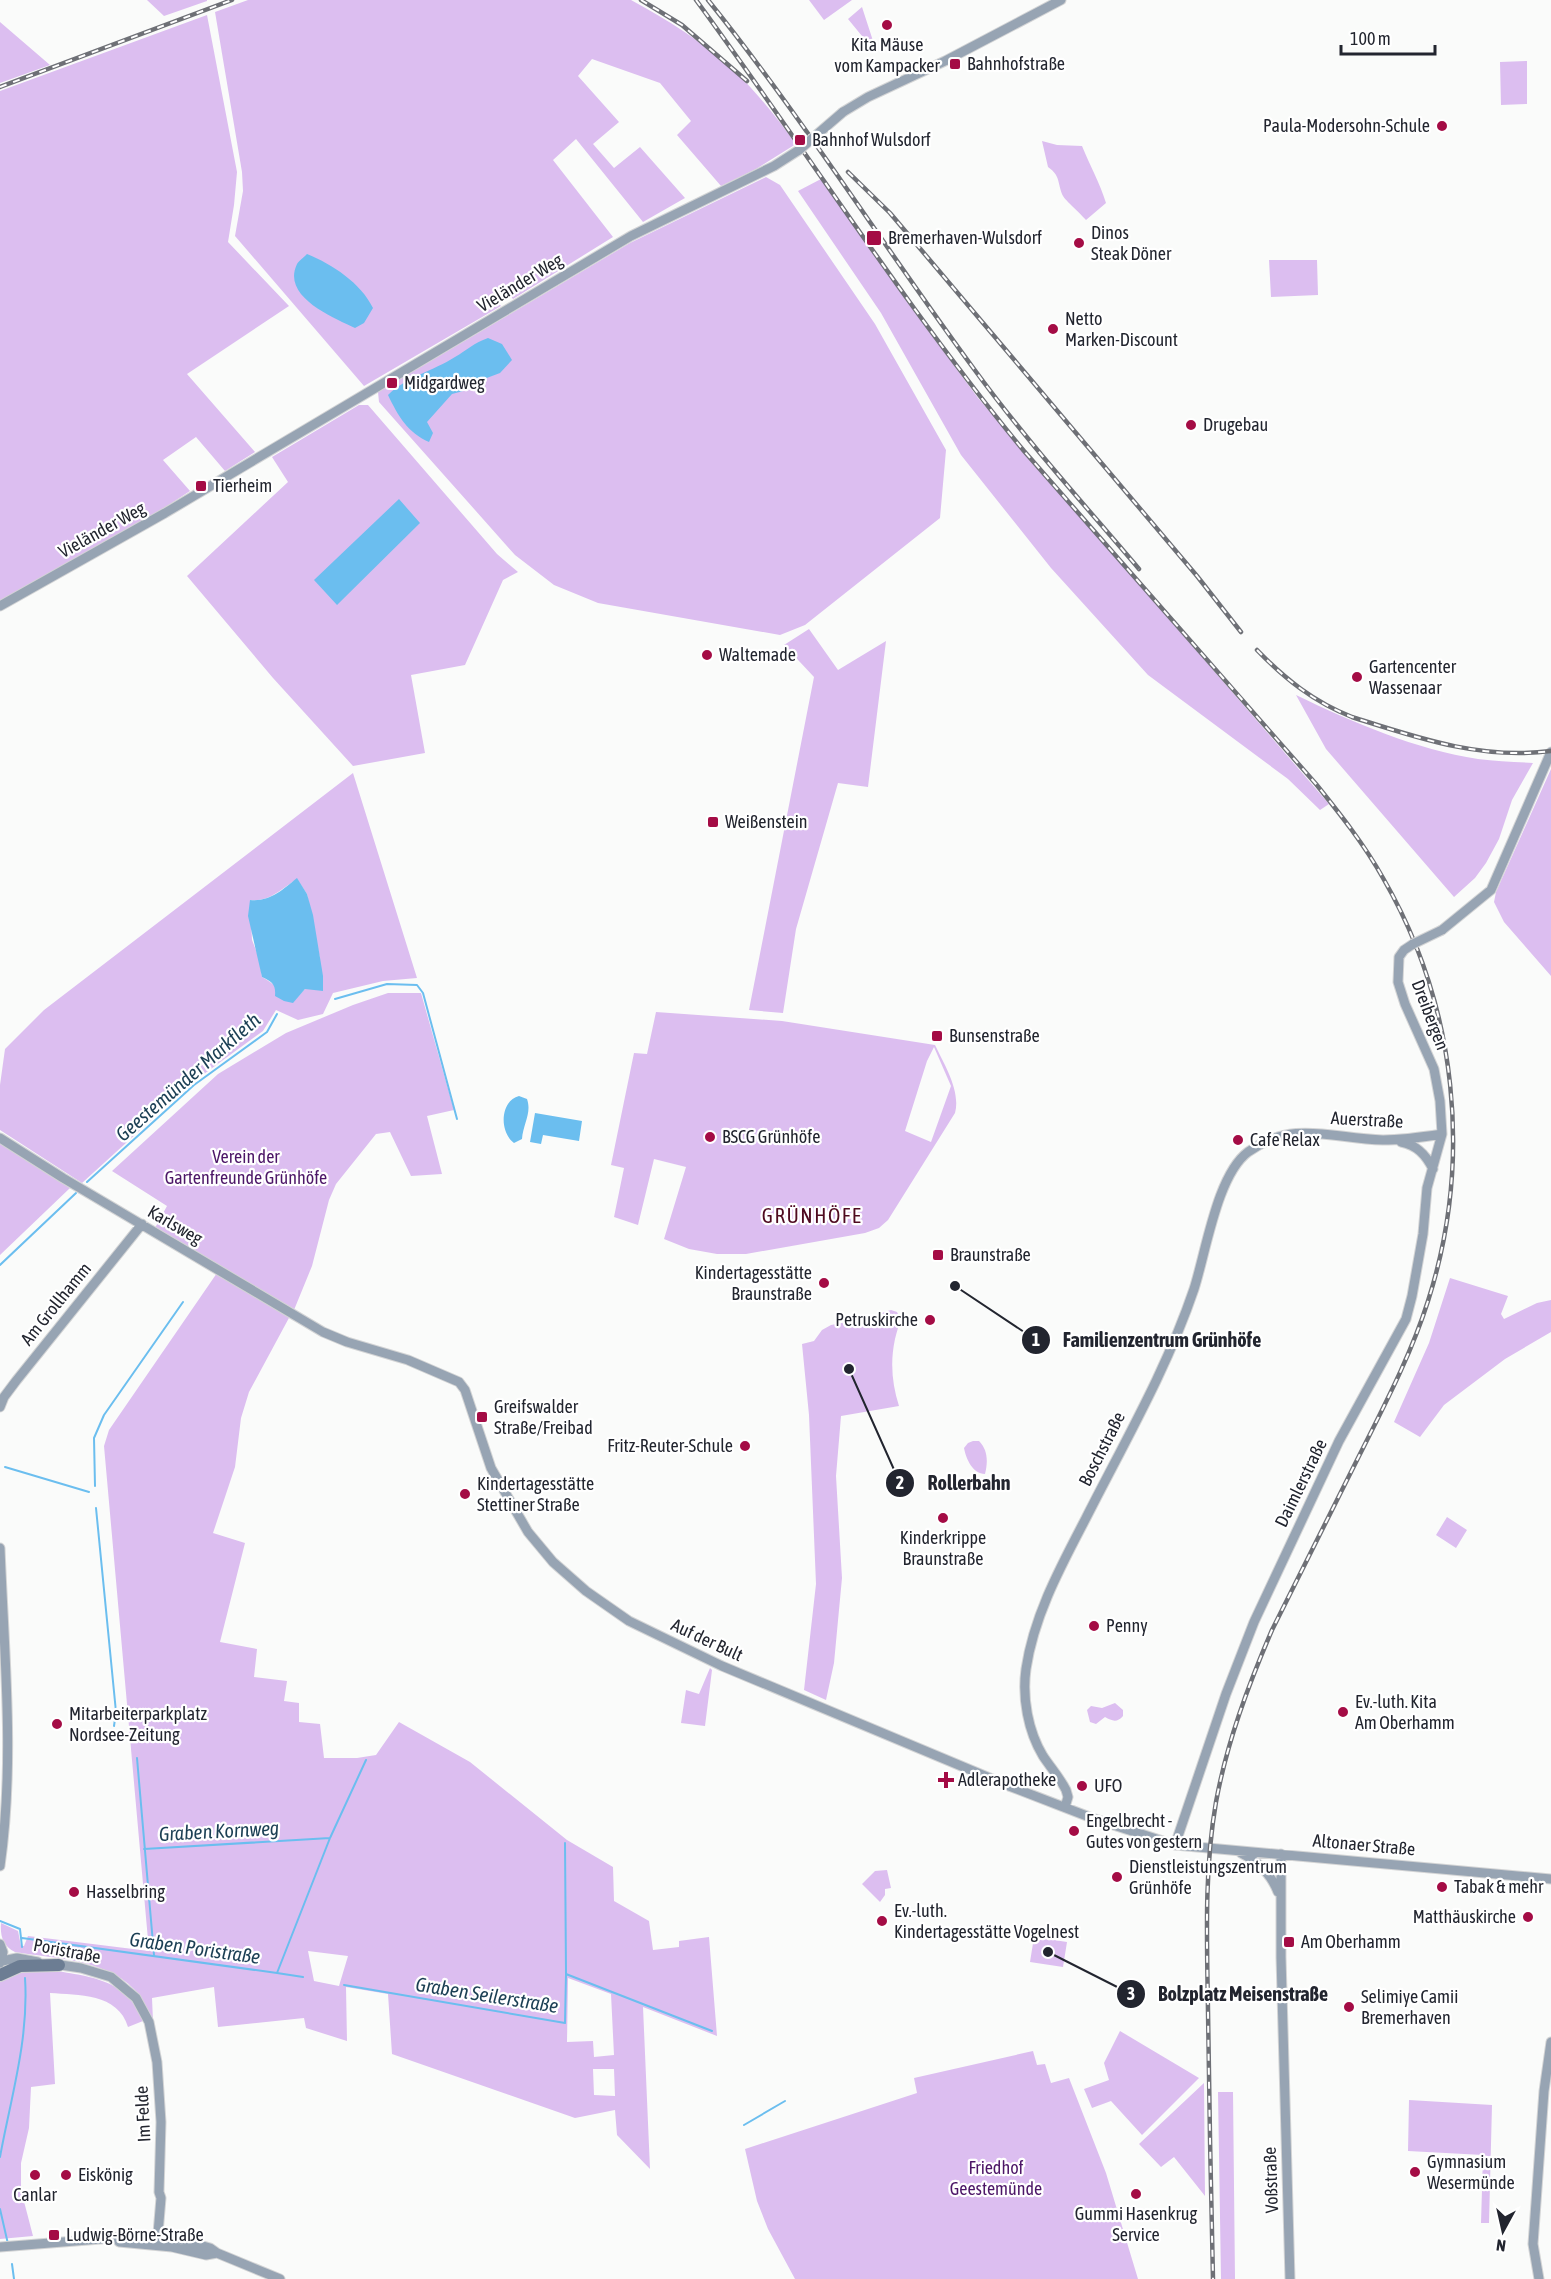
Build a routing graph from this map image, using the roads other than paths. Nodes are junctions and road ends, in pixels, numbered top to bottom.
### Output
1 (1061, 0) edge
2 (0, 606) edge
3 (1551, 752) edge
4 (1291, 1133) joint
5 (1442, 1134) junction
6 (0, 1138) edge
7 (1384, 1140) junction
8 (1433, 1169) junction
9 (142, 1224) junction
10 (335, 1338) joint
11 (0, 1407) edge
12 (0, 1548) edge
13 (1065, 1807) junction
14 (1175, 1845) junction
15 (1234, 1850) junction
16 (1281, 1854) junction
17 (0, 1866) edge
18 (1551, 1879) edge
19 (1280, 1897) junction
20 (1, 1955) edge
21 (59, 1965) junction
22 (0, 1975) edge
23 (153, 2034) joint
24 (1551, 2042) edge
25 (155, 2241) junction
26 (0, 2247) edge
27 (280, 2279) edge
28 (1290, 2279) edge
29 (1539, 2279) edge

1 - 2 street, Vieländer Weg, bridge
3 - 5 street, Dreibergen, bridge
4 - 7 street, Auerstraße
4 - 13 street, Boschstraße
5 - 7 street, Auerstraße
5 - 8 street, Daimlerstraße
6 - 9 street, Karlsweg
7 - 8 street
8 - 14 street, Daimlerstraße
9 - 10 street, Karlsweg
9 - 11 street, Am Grollhamm
10 - 13 street, Auf der Bult
12 - 17 street
13 - 14 street, Auf der Bult
14 - 15 street, Altonaer Straße
15 - 16 street, Altonaer Straße
15 - 19 street
16 - 18 street, Altonaer Straße
16 - 19 street
19 - 28 street, Voßstraße
20 - 21 street, Poristraße
21 - 22 highway
21 - 23 street, Poristraße
23 - 25 street, Im Felde
24 - 29 street
25 - 26 street
25 - 27 street

